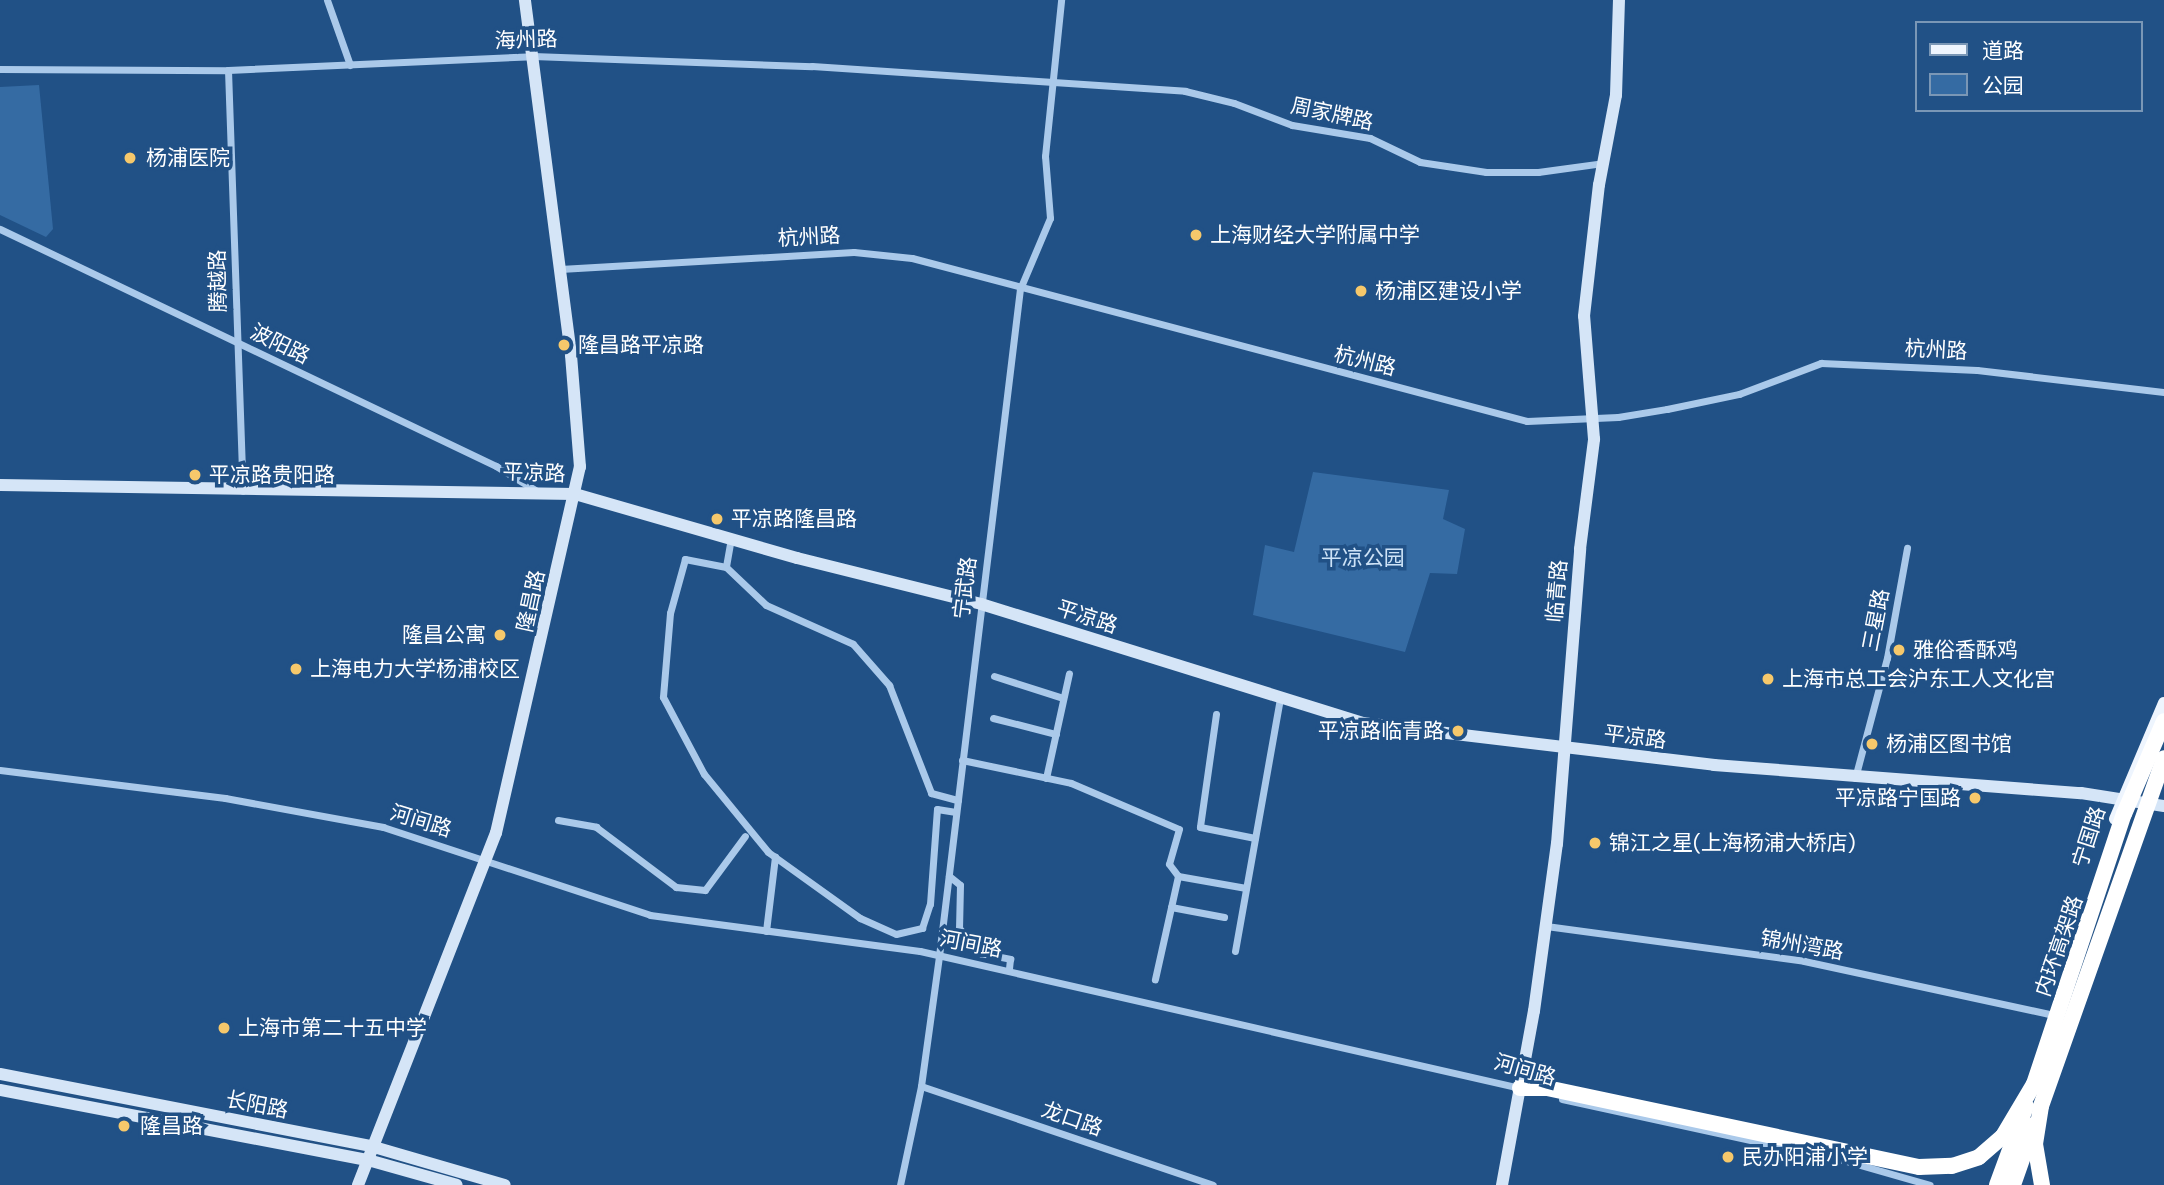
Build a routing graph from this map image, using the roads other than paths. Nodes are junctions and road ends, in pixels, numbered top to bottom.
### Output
1 (327, 0) edge
2 (525, 0) edge
3 (1061, 0) edge
4 (1619, 0) edge
5 (533, 56) junction
6 (350, 65) junction
7 (0, 69) edge
8 (228, 70) junction
9 (1051, 86) junction
10 (1604, 163) junction
11 (0, 229) edge
12 (560, 269) junction
13 (1020, 289) junction
14 (236, 342) junction
15 (2164, 392) edge
16 (1595, 417) junction
17 (0, 485) edge
18 (243, 492) junction
19 (542, 493) junction
20 (575, 494) junction
21 (731, 538) junction
22 (1907, 548) dead end
23 (726, 567) junction
24 (981, 604) junction
25 (1069, 673) dead end
26 (995, 676) dead end
27 (1063, 698) junction
28 (1280, 699) junction
29 (2164, 703) edge
30 (1216, 714) dead end
31 (993, 718) dead end
32 (2164, 721) edge
33 (1055, 734) junction
34 (1563, 748) junction
35 (2164, 758) edge
36 (962, 760) junction
37 (0, 770) edge
38 (1046, 778) junction
39 (1854, 779) junction
40 (2164, 779) edge
41 (2122, 797) junction
42 (958, 800) junction
43 (2159, 804) edge
44 (956, 812) junction
45 (558, 820) dead end
46 (745, 836) dead end
47 (1255, 838) junction
48 (775, 857) junction
49 (486, 861) junction
50 (949, 876) junction
51 (1178, 876) junction
52 (1246, 888) junction
53 (1171, 907) junction
54 (1224, 917) dead end
55 (1546, 926) junction
56 (766, 931) junction
57 (1235, 951) dead end
58 (939, 956) junction
59 (1009, 970) junction
60 (1156, 979) dead end
61 (2050, 1014) junction
62 (0, 1074) edge
63 (2034, 1084) junction
64 (920, 1086) junction
65 (1520, 1088) junction
66 (0, 1090) edge
67 (2041, 1106) junction
68 (374, 1147) junction
69 (368, 1160) junction
70 (358, 1185) edge
71 (457, 1185) edge
72 (505, 1185) edge
73 (900, 1185) edge
74 (1213, 1185) edge
75 (1502, 1185) edge
76 (1930, 1185) edge
77 (1989, 1185) edge
78 (1997, 1185) edge
79 (2013, 1185) edge
80 (2021, 1185) edge
81 (2042, 1185) edge

1 - 6 street
2 - 5 main road, 隆昌路
3 - 9 street, 宁武路
4 - 10 main road, 临青路
5 - 6 street, 海州路
5 - 9 street, 海州路
5 - 12 main road, 隆昌路
6 - 8 street, 海州路
7 - 8 street, 海州路
8 - 14 street, 腾越路
9 - 10 street, 周家牌路
9 - 13 street, 宁武路
10 - 16 main road, 临青路
11 - 14 street, 波阳路
12 - 13 street, 杭州路
12 - 20 main road, 隆昌路
13 - 16 street, 杭州路
13 - 24 street, 宁武路
14 - 18 street, 腾越路
14 - 19 street, 波阳路
15 - 16 street, 杭州路
16 - 34 main road, 临青路
17 - 18 main road, 平凉路
18 - 19 main road, 平凉路
19 - 20 main road, 平凉路
20 - 21 main road, 平凉路
20 - 49 main road, 隆昌路
21 - 23 street
21 - 24 main road, 平凉路
22 - 39 street, 三星路
23 - 42 street
23 - 48 street
24 - 28 main road, 平凉路
24 - 36 street, 宁武路
25 - 27 street
26 - 27 street
27 - 33 street
28 - 34 main road, 平凉路
28 - 47 street
29 - 41 main road, 宁国路
30 - 47 street
31 - 33 street
32 - 63 highway, 内环高架路, bridge
33 - 38 street
34 - 39 main road, 平凉路
34 - 55 main road, 临青路
35 - 67 highway, 内环高架路, bridge
36 - 38 street
36 - 42 street, 宁武路
37 - 49 street, 河间路
38 - 51 street
39 - 41 main road, 平凉路
40 - 43 main road
41 - 43 main road, 平凉路
41 - 61 main road, 宁国路
42 - 44 street, 宁武路
43 - 80 main road
44 - 48 street
44 - 50 street, 宁武路
45 - 46 street
47 - 52 street
48 - 56 street
49 - 56 street, 河间路
49 - 68 main road, 隆昌路
50 - 58 street, 宁武路
50 - 59 street
51 - 52 street
51 - 53 street
52 - 57 street
53 - 54 street
53 - 60 street
55 - 61 street, 锦州湾路
55 - 65 main road, 临青路
56 - 58 street, 河间路
58 - 59 street, 河间路
58 - 64 street, 宁武路
59 - 65 street, 河间路
61 - 77 main road, 宁国路
62 - 68 main road, 长阳路
63 - 65 highway, bridge
63 - 78 highway, 内环高架路, bridge
64 - 73 street, 宁武路
64 - 74 street, 龙口路
65 - 75 main road, 临青路
65 - 76 street, 河间路
66 - 69 main road, 长阳路
67 - 79 highway, 内环高架路, bridge
67 - 81 highway, bridge
68 - 69 main road, 隆昌路
68 - 72 main road, 长阳路
69 - 70 main road, 隆昌路
69 - 71 main road, 长阳路

